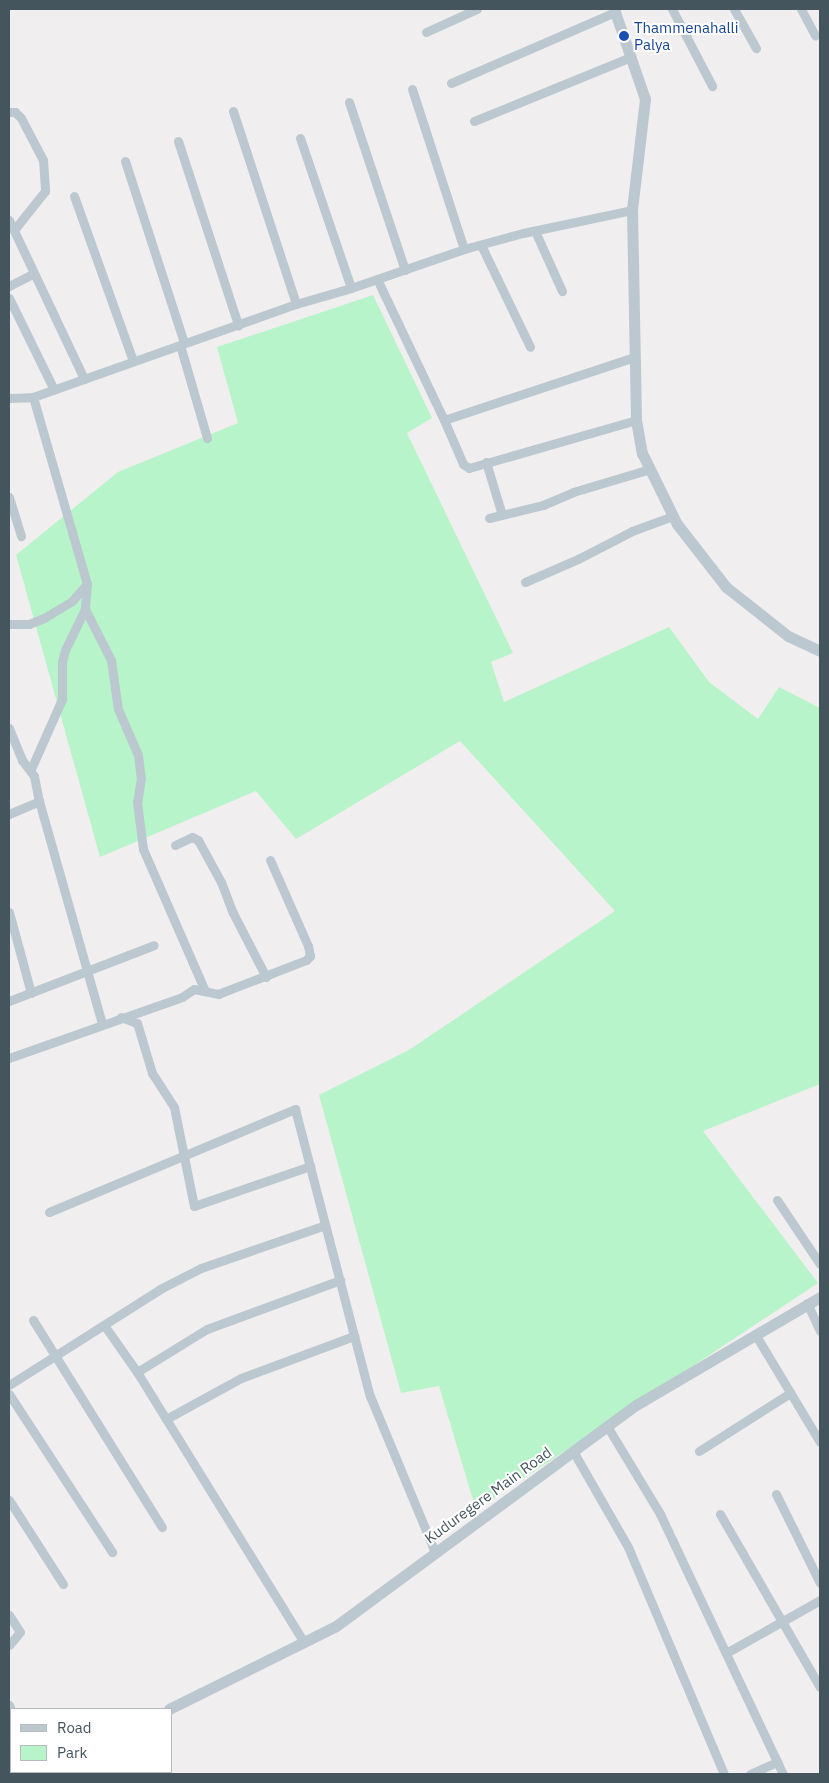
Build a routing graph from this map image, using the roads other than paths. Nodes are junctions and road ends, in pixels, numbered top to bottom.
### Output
1 (477, 9) edge
2 (672, 9) edge
3 (734, 9) edge
4 (800, 9) edge
5 (614, 10) edge
6 (426, 32) dead end
7 (815, 35) dead end
8 (756, 48) dead end
9 (631, 57) junction
10 (450, 83) dead end
11 (712, 86) dead end
12 (412, 89) dead end
13 (349, 102) dead end
14 (9, 112) edge
15 (233, 112) dead end
16 (474, 121) dead end
17 (300, 138) dead end
18 (178, 141) dead end
19 (125, 161) dead end
20 (74, 196) dead end
21 (632, 210) junction
22 (9, 220) edge
23 (14, 230) junction
24 (535, 231) junction
25 (481, 245) junction
26 (464, 249) junction
27 (405, 270) junction
28 (34, 273) junction
29 (377, 279) junction
30 (9, 286) edge
31 (352, 288) junction
32 (562, 292) dead end
33 (9, 298) edge
34 (296, 304) junction
35 (238, 324) junction
36 (182, 344) junction
37 (530, 348) dead end
38 (635, 357) junction
39 (133, 361) junction
40 (84, 379) junction
41 (54, 390) junction
42 (10, 396) edge
43 (33, 397) junction
44 (444, 420) junction
45 (636, 420) junction
46 (208, 438) dead end
47 (486, 462) junction
48 (650, 469) junction
49 (9, 497) edge
50 (502, 515) junction
51 (673, 516) junction
52 (489, 518) dead end
53 (21, 536) dead end
54 (525, 582) dead end
55 (87, 584) junction
56 (85, 610) junction
57 (9, 624) edge
58 (820, 651) edge
59 (9, 728) edge
60 (31, 770) junction
61 (39, 801) junction
62 (9, 814) edge
63 (175, 845) dead end
64 (270, 860) dead end
65 (9, 912) edge
66 (154, 946) dead end
67 (86, 972) junction
68 (266, 977) junction
69 (205, 991) junction
70 (32, 993) junction
71 (9, 1001) edge
72 (121, 1017) junction
73 (102, 1023) junction
74 (9, 1058) edge
75 (185, 1156) junction
76 (310, 1166) junction
77 (777, 1200) dead end
78 (49, 1212) dead end
79 (326, 1226) junction
80 (820, 1264) edge
81 (340, 1280) junction
82 (820, 1297) edge
83 (807, 1303) junction
84 (33, 1320) dead end
85 (104, 1325) junction
86 (820, 1331) edge
87 (754, 1334) junction
88 (354, 1336) junction
89 (54, 1356) junction
90 (137, 1372) junction
91 (9, 1385) edge
92 (790, 1393) junction
93 (9, 1394) edge
94 (166, 1419) junction
95 (608, 1426) junction
96 (820, 1442) edge
97 (572, 1451) junction
98 (699, 1451) dead end
99 (776, 1494) dead end
100 (9, 1500) edge
101 (720, 1514) dead end
102 (162, 1527) dead end
103 (112, 1552) dead end
104 (435, 1552) junction
105 (820, 1583) edge
106 (62, 1584) dead end
107 (820, 1600) edge
108 (9, 1614) edge
109 (782, 1623) junction
110 (304, 1642) junction
111 (9, 1645) edge
112 (726, 1653) junction
113 (820, 1687) edge
114 (171, 1708) edge
115 (777, 1762) junction
116 (724, 1774) edge
117 (750, 1774) edge
118 (783, 1774) edge

1 - 6 street
2 - 11 street
3 - 8 street
4 - 7 street
5 - 9 street
5 - 10 street
9 - 16 street
9 - 21 street
12 - 26 street
13 - 27 street
14 - 23 street
15 - 34 street
17 - 31 street
18 - 35 street
19 - 36 street
20 - 39 street
21 - 24 street
21 - 38 street
22 - 23 street
23 - 28 street
24 - 25 street
24 - 32 street
25 - 26 street
25 - 37 street
26 - 27 street
27 - 29 street
28 - 30 street
28 - 40 street
29 - 31 street
29 - 44 street
31 - 34 street
33 - 41 street
34 - 35 street
35 - 36 street
36 - 39 street
36 - 46 street
38 - 44 street
38 - 45 street
39 - 40 street
40 - 41 street
41 - 43 street
42 - 43 street
43 - 55 street
44 - 47 street
45 - 47 street
45 - 48 street
47 - 50 street
48 - 50 street
48 - 51 street
49 - 53 street
50 - 52 street
51 - 54 street
51 - 58 street
55 - 56 street
55 - 57 street
56 - 60 street
56 - 69 street
59 - 60 street
60 - 61 street
61 - 62 street
61 - 67 street
63 - 68 street
64 - 68 street
65 - 70 street
66 - 67 street
67 - 70 street
67 - 73 street
68 - 69 street
69 - 72 street
70 - 71 street
72 - 73 street
72 - 75 street
73 - 74 street
75 - 76 street
75 - 76 street
75 - 78 street
76 - 79 street
77 - 80 street
79 - 81 street
79 - 85 street
81 - 88 street
81 - 90 street
82 - 83 street, Kuduregere Main Road
83 - 86 street
83 - 87 street, Kuduregere Main Road
84 - 89 street
85 - 89 street
85 - 90 street
87 - 92 street
87 - 95 street, Kuduregere Main Road
88 - 94 street
88 - 104 street
89 - 91 street
89 - 102 street
90 - 94 street
92 - 96 street
92 - 98 street
93 - 103 street
94 - 110 street
95 - 97 street, Kuduregere Main Road
95 - 112 street
97 - 104 street, Kuduregere Main Road
97 - 116 street
99 - 105 street
100 - 106 street
101 - 109 street
104 - 110 street, Kuduregere Main Road
107 - 109 street
108 - 111 street
109 - 112 street
109 - 113 street
110 - 114 street, Kuduregere Main Road
112 - 115 street
115 - 117 street
115 - 118 street

